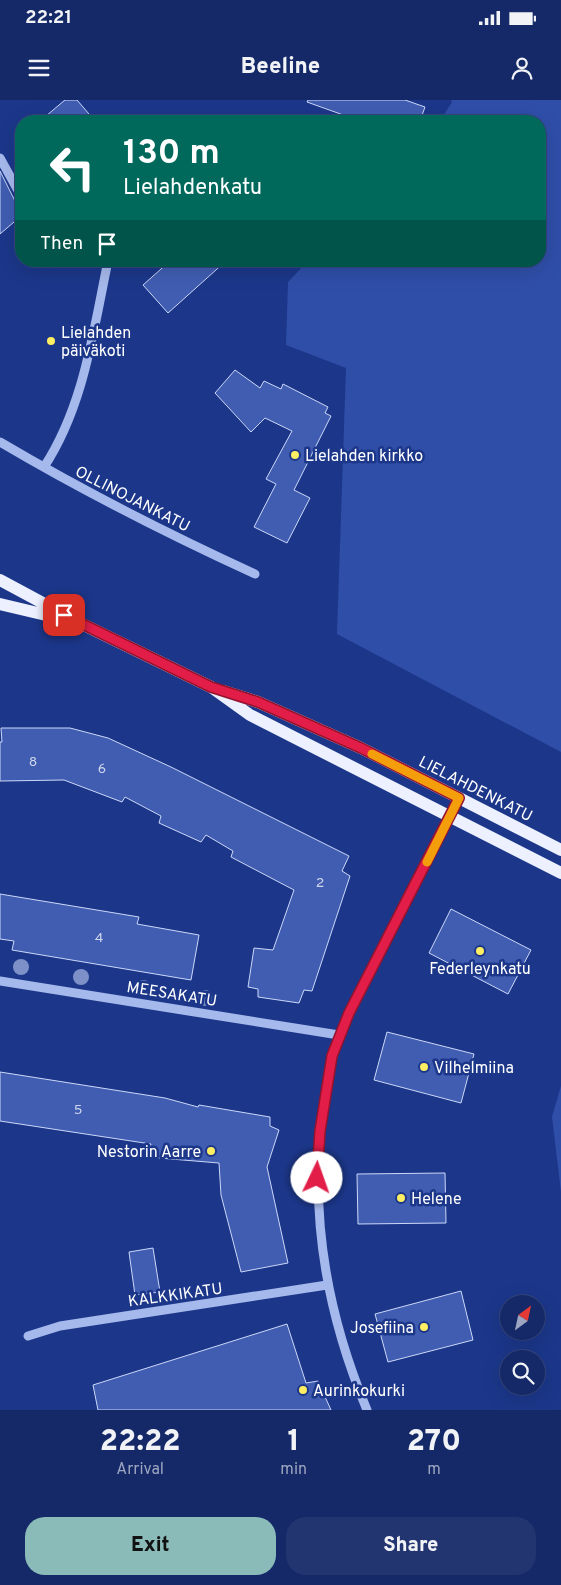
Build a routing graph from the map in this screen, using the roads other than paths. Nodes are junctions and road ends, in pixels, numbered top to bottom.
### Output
1 (0, 158) edge
2 (15, 185) edge
3 (107, 267) edge
4 (0, 442) edge
5 (44, 467) junction
6 (255, 574) dead end
7 (0, 580) edge
8 (0, 604) edge
9 (80, 623) junction
10 (211, 687) junction
11 (459, 798) junction
12 (450, 816) junction
13 (561, 850) edge
14 (561, 873) edge
15 (0, 981) edge
16 (339, 1035) junction
17 (327, 1285) junction
18 (28, 1336) dead end
19 (367, 1410) edge

1 - 2 street
3 - 5 street
4 - 5 street, OLLINOJANKATU
5 - 6 street, OLLINOJANKATU
7 - 9 main road, LIELAHDENKATU
8 - 9 main road, LIELAHDENKATU
9 - 10 main road, LIELAHDENKATU
10 - 11 main road, LIELAHDENKATU
10 - 12 main road, LIELAHDENKATU
11 - 12 street
11 - 13 main road, LIELAHDENKATU
12 - 14 main road, LIELAHDENKATU
12 - 16 street
15 - 16 street, MEESAKATU
16 - 17 street
17 - 18 street, KALKKIKATU
17 - 19 street

